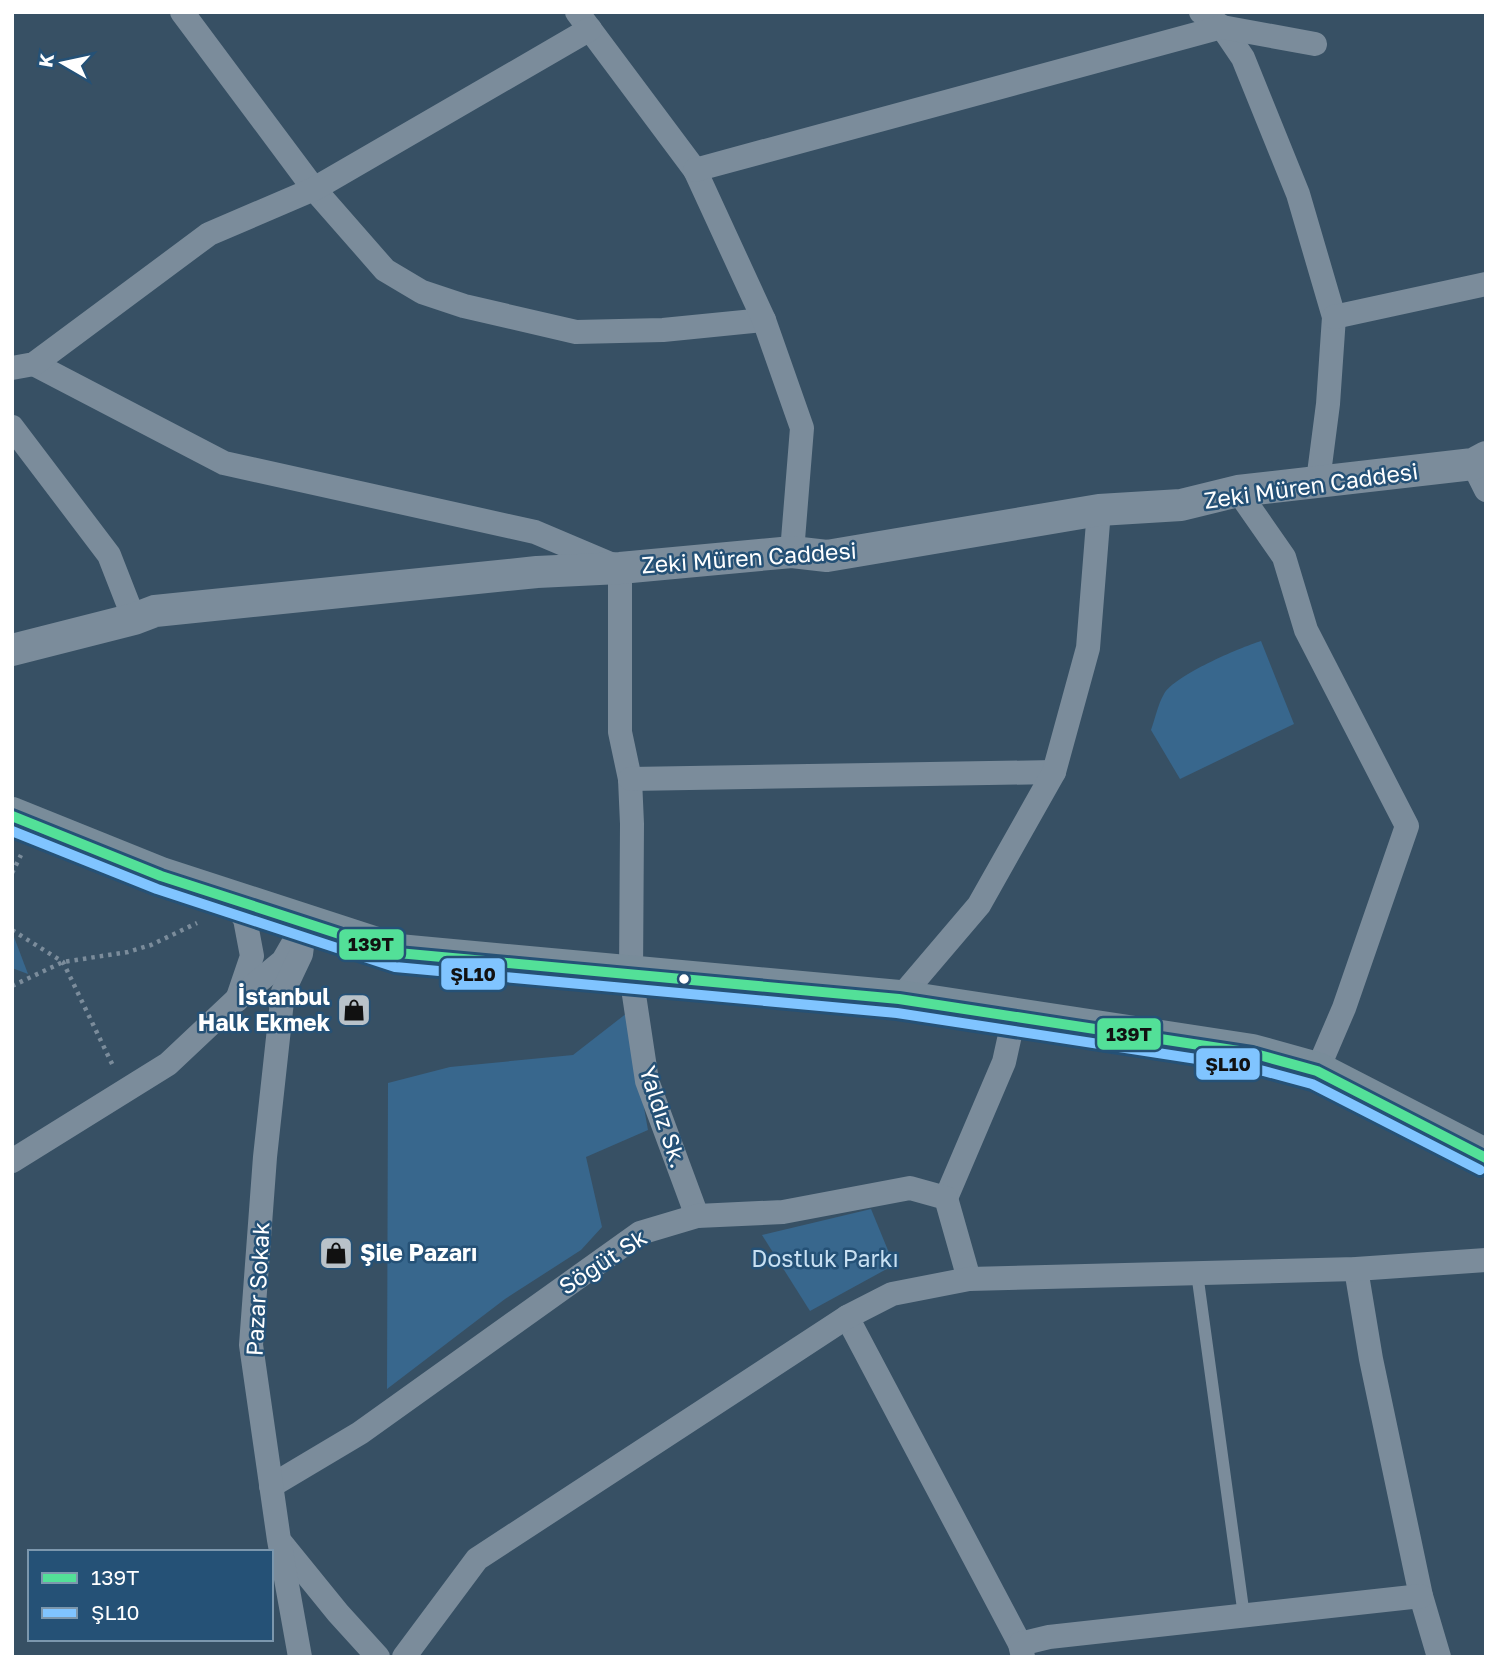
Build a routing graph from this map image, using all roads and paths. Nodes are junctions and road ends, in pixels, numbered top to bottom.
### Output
1 (182, 12) edge
2 (1201, 12) edge
3 (584, 21) edge
4 (1222, 27) junction
5 (1315, 44) dead end
6 (695, 170) junction
7 (314, 189) junction
8 (1486, 284) edge
9 (1334, 317) junction
10 (764, 320) junction
11 (23, 366) edge
12 (12, 427) edge
13 (1482, 470) edge
14 (1318, 481) junction
15 (1238, 491) junction
16 (1099, 510) junction
17 (792, 552) junction
18 (620, 568) junction
19 (134, 619) junction
20 (12, 650) edge
21 (1054, 772) junction
22 (630, 779) junction
23 (12, 816) edge
24 (219, 909) junction
25 (305, 923) junction
26 (12, 930) edge
27 (63, 962) junction
28 (631, 975) junction
29 (12, 986) edge
30 (899, 999) junction
31 (236, 1000) junction
32 (1014, 1017) junction
33 (1317, 1072) junction
34 (125, 1091) junction
35 (1486, 1158) edge
36 (12, 1161) edge
37 (946, 1198) junction
38 (697, 1216) junction
39 (1486, 1260) edge
40 (1356, 1269) junction
41 (1197, 1273) junction
42 (969, 1279) junction
43 (847, 1317) junction
44 (271, 1486) junction
45 (279, 1540) junction
46 (1421, 1596) junction
47 (1244, 1616) junction
48 (1022, 1650) edge
49 (300, 1657) edge
50 (378, 1657) edge
51 (404, 1657) edge
52 (1439, 1657) edge

1 - 7 street
2 - 4 street
3 - 6 street
3 - 7 street
4 - 5 street
4 - 6 street
4 - 9 street
6 - 10 street
7 - 10 street
7 - 11 street
8 - 9 street
9 - 14 street
10 - 17 street
11 - 18 street
12 - 19 street
13 - 14 street, Zeki Müren Caddesi
14 - 15 street, Zeki Müren Caddesi
15 - 16 street, Zeki Müren Caddesi
15 - 33 street
16 - 17 street, Zeki Müren Caddesi
16 - 21 street
17 - 18 street, Zeki Müren Caddesi
18 - 19 street, Zeki Müren Caddesi
18 - 22 street, Yaldız Sk.
19 - 20 street, Zeki Müren Caddesi
21 - 22 street
21 - 30 street
22 - 28 street, Yaldız Sk.
23 - 24 main road
24 - 25 main road
24 - 27 path
24 - 31 street
25 - 28 main road
25 - 31 street
25 - 44 street, Pazar Sokak
26 - 27 path
27 - 29 path
27 - 34 path
28 - 30 main road
28 - 38 street, Yaldız Sk.
30 - 32 main road
31 - 34 street
32 - 33 main road
32 - 37 street
33 - 35 main road
34 - 36 street
37 - 38 street, Söğüt Sk
37 - 42 street
38 - 44 street, Söğüt Sk
39 - 40 street
40 - 41 street
40 - 46 street
41 - 42 street
41 - 47 lane
42 - 43 street
43 - 48 street
43 - 51 street
44 - 45 street, Pazar Sokak
45 - 49 street, Pazar Sokak
45 - 50 street
46 - 47 street
46 - 52 street
47 - 48 street

